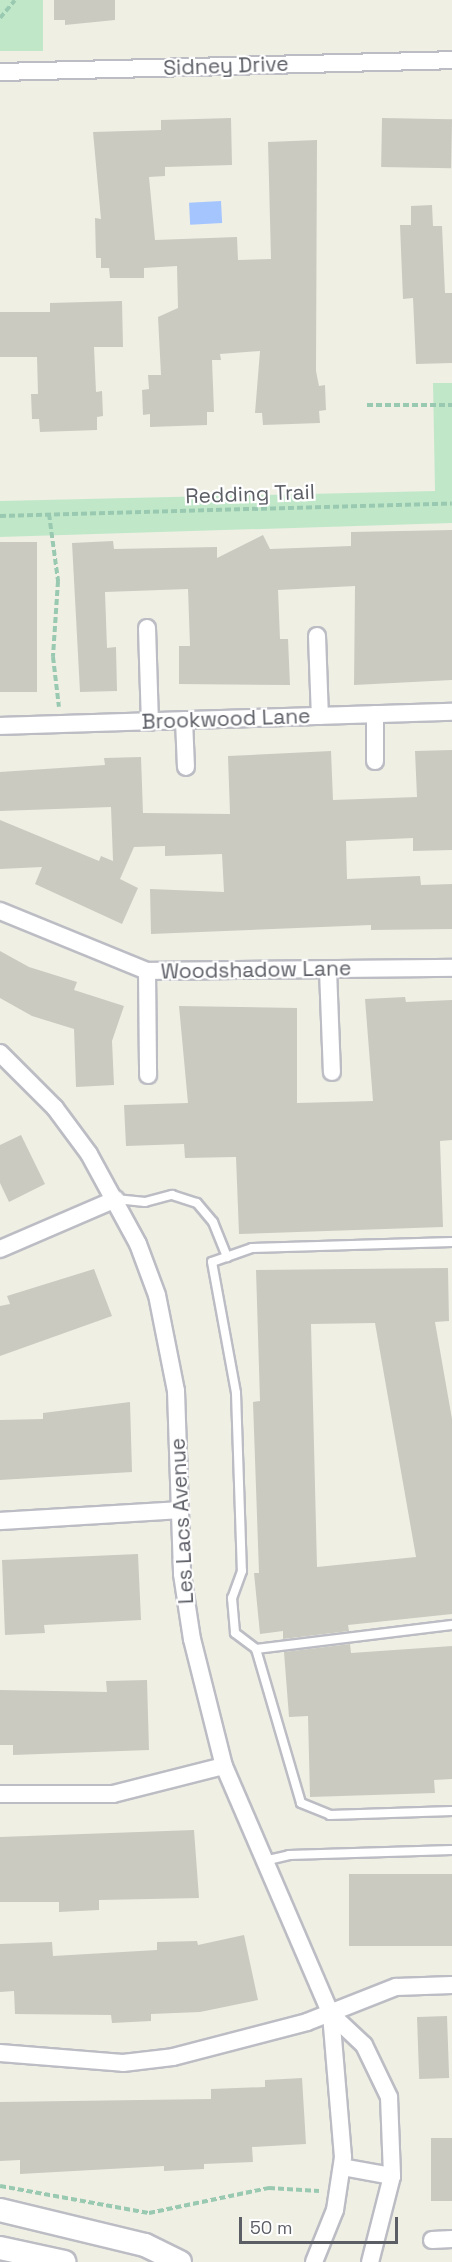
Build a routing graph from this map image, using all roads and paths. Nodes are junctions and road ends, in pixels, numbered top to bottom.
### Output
1 (15, 0) edge
2 (0, 18) edge
3 (452, 60) edge
4 (0, 72) edge
5 (367, 405) dead end
6 (452, 405) edge
7 (452, 503) edge
8 (49, 514) junction
9 (0, 516) edge
10 (147, 628) dead end
11 (317, 636) dead end
12 (452, 712) edge
13 (375, 714) junction
14 (320, 716) junction
15 (184, 720) junction
16 (150, 722) junction
17 (59, 724) junction
18 (0, 726) edge
19 (375, 761) dead end
20 (186, 767) dead end
21 (0, 911) edge
22 (452, 968) edge
23 (328, 970) junction
24 (147, 971) junction
25 (0, 1053) edge
26 (332, 1072) dead end
27 (148, 1075) dead end
28 (116, 1199) junction
29 (452, 1242) edge
30 (0, 1249) edge
31 (227, 1257) junction
32 (178, 1510) junction
33 (0, 1521) edge
34 (452, 1625) edge
35 (256, 1649) junction
36 (224, 1767) junction
37 (0, 1794) edge
38 (452, 1811) edge
39 (452, 1850) edge
40 (260, 1862) junction
41 (452, 1985) edge
42 (330, 2014) junction
43 (0, 2053) edge
44 (342, 2167) junction
45 (392, 2176) junction
46 (0, 2186) edge
47 (320, 2191) dead end
48 (0, 2210) edge
49 (452, 2239) edge
50 (432, 2240) dead end
51 (0, 2248) edge
52 (65, 2262) edge
53 (180, 2262) edge
54 (314, 2262) edge
55 (370, 2262) edge

1 - 2 path
3 - 4 street, Sidney Drive
5 - 6 path
7 - 8 path, Redding Trail
8 - 9 path, Redding Trail
8 - 17 path
10 - 16 street
11 - 14 street
12 - 13 street, Brookwood Lane
13 - 14 street, Brookwood Lane
13 - 19 street
14 - 15 street, Brookwood Lane
15 - 16 street, Brookwood Lane
15 - 20 street
16 - 17 street, Brookwood Lane
17 - 18 street, Brookwood Lane
21 - 24 street, Woodshadow Lane
22 - 23 street, Woodshadow Lane
23 - 24 street, Woodshadow Lane
23 - 26 street
24 - 27 street
25 - 28 street, Les Lacs Avenue
28 - 30 street
28 - 31 lane
28 - 32 street, Les Lacs Avenue
29 - 31 lane
31 - 35 lane
32 - 33 street
32 - 36 street, Les Lacs Avenue
34 - 35 lane
35 - 38 lane
36 - 37 street
36 - 40 street, Les Lacs Avenue
39 - 40 lane
40 - 42 street, Les Lacs Avenue
41 - 42 street
42 - 43 street
42 - 44 street, Les Lacs Avenue
42 - 45 street, Les Lacs Avenue
44 - 45 street
44 - 54 street, Les Lacs Avenue
45 - 55 street, Les Lacs Avenue
46 - 47 path
48 - 53 street
49 - 50 street
51 - 52 street

